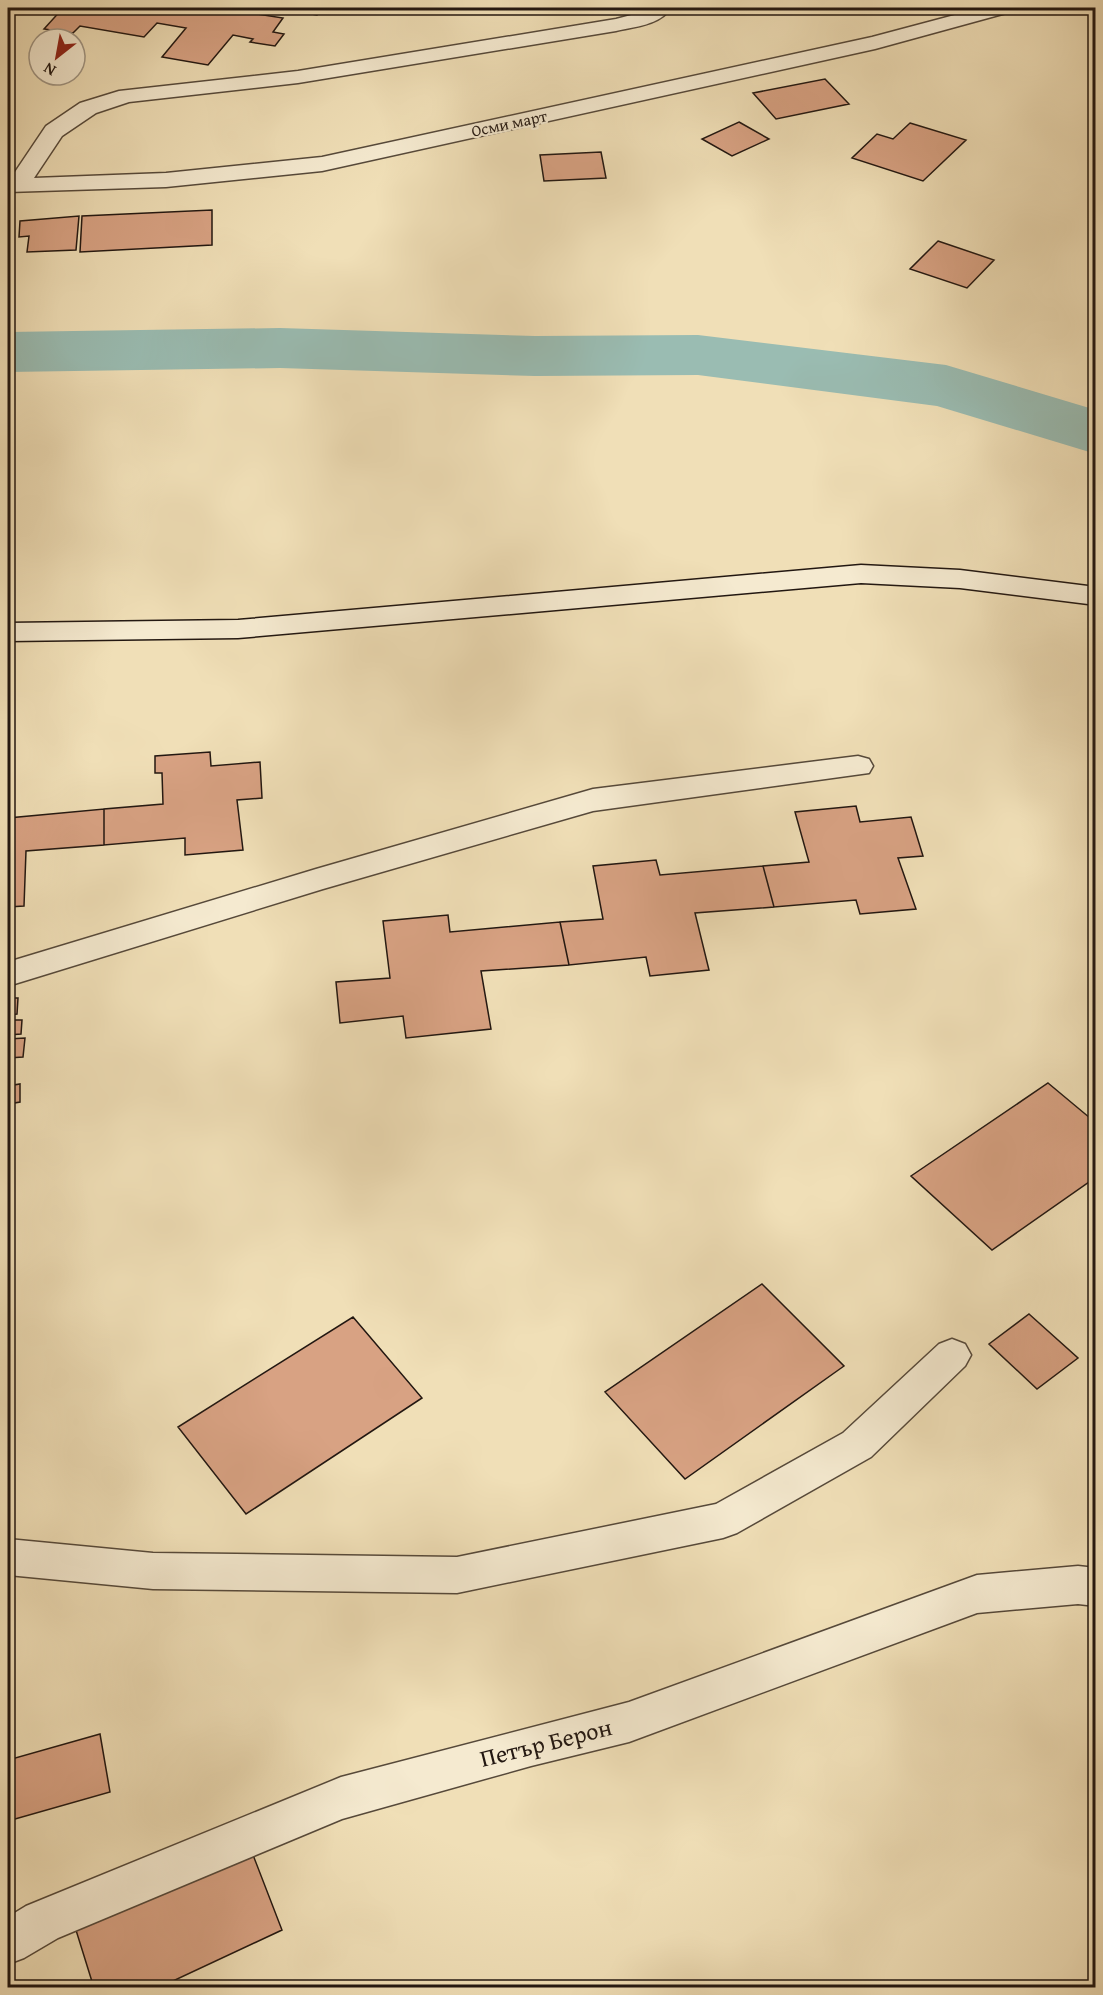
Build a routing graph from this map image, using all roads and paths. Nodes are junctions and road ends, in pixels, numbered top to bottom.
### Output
1 (661, 8) edge
2 (1003, 8) edge
3 (13, 185) edge
4 (1095, 596) edge
5 (8, 632) edge
6 (858, 766) dead end
7 (8, 974) edge
8 (952, 1355) dead end
9 (8, 1557) edge
10 (1095, 1587) edge
11 (8, 1942) edge

1 - 3 street
2 - 3 street, Осми март
4 - 5 street
6 - 7 street
8 - 9 street
10 - 11 street, Петър Берон

